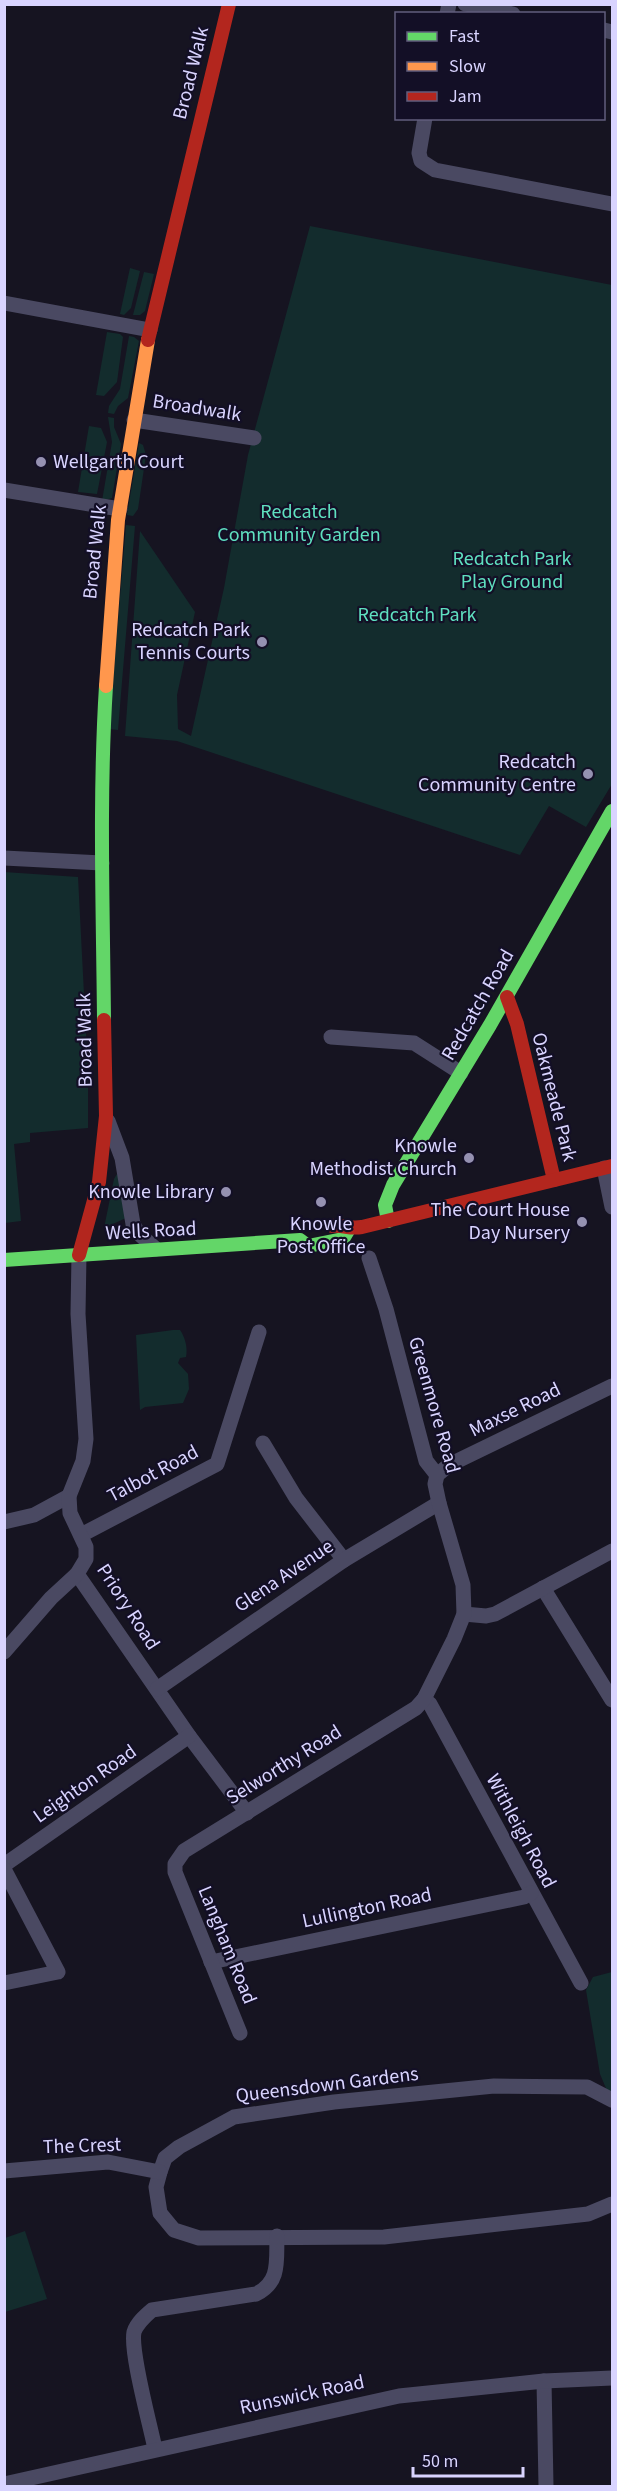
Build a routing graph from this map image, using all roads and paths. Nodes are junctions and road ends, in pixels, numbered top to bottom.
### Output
1 (229, 4) edge
2 (465, 4) edge
3 (503, 12) edge
4 (425, 120) edge
5 (612, 204) edge
6 (4, 303) edge
7 (150, 330) junction
8 (134, 420) junction
9 (254, 438) dead end
10 (4, 490) edge
11 (120, 509) junction
12 (612, 811) edge
13 (4, 858) edge
14 (102, 863) junction
15 (507, 997) junction
16 (517, 1024) junction
17 (490, 1025) junction
18 (331, 1037) dead end
19 (461, 1072) junction
20 (106, 1116) junction
21 (608, 1167) edge
22 (554, 1180) junction
23 (612, 1207) edge
24 (388, 1221) junction
25 (349, 1229) junction
26 (308, 1234) junction
27 (157, 1250) junction
28 (79, 1254) junction
29 (369, 1258) dead end
30 (4, 1260) edge
31 (259, 1332) dead end
32 (612, 1386) edge
33 (263, 1443) dead end
34 (437, 1475) junction
35 (69, 1496) junction
36 (439, 1503) junction
37 (4, 1522) edge
38 (81, 1535) junction
39 (612, 1551) edge
40 (344, 1560) junction
41 (77, 1574) junction
42 (543, 1588) junction
43 (464, 1614) junction
44 (4, 1652) edge
45 (157, 1689) junction
46 (424, 1699) junction
47 (612, 1700) edge
48 (189, 1736) junction
49 (248, 1813) junction
50 (4, 1867) edge
51 (175, 1872) joint
52 (531, 1893) junction
53 (211, 1962) junction
54 (4, 1983) edge
55 (581, 1983) dead end
56 (240, 2033) dead end
57 (612, 2100) edge
58 (4, 2171) edge
59 (160, 2172) junction
60 (612, 2204) edge
61 (277, 2236) junction
62 (612, 2378) edge
63 (544, 2381) junction
64 (155, 2449) junction
65 (4, 2484) edge
66 (546, 2487) edge

1 - 7 main road, Broad Walk
2 - 3 street
4 - 5 street
6 - 7 street
7 - 8 main road, Broad Walk
8 - 9 street, Broadwalk
8 - 11 main road, Broad Walk
10 - 11 street
11 - 14 main road, Broad Walk
12 - 15 main road, Redcatch Road
13 - 14 street
14 - 20 main road, Broad Walk
15 - 16 main road, Oakmeade Park
15 - 17 main road, Redcatch Road
16 - 17 main road, Oakmeade Park
16 - 22 main road, Oakmeade Park
17 - 19 main road, Redcatch Road
18 - 19 street
19 - 24 main road, Redcatch Road
20 - 27 street, Broad Walk
20 - 28 main road, Broad Walk
21 - 22 main road, Wells Road
21 - 23 street
22 - 24 main road, Wells Road
24 - 25 main road, Wells Road
25 - 26 main road, Wells Road
25 - 26 main road, Wells Road
26 - 27 main road, Wells Road
27 - 28 main road, Wells Road
28 - 30 main road, Wells Road
28 - 35 street
29 - 34 street, Greenmore Road
31 - 38 street, Talbot Road
32 - 34 street, Maxse Road
33 - 40 street
34 - 36 street, Greenmore Road
35 - 37 street
35 - 38 street, Priory Road
36 - 40 street, Glena Avenue
36 - 43 street, Greenmore Road
38 - 41 street, Priory Road
39 - 42 street
40 - 45 street, Glena Avenue
41 - 44 street
41 - 45 street, Priory Road
42 - 43 street
42 - 47 street
43 - 46 street, Greenmore Road
45 - 48 street, Priory Road
46 - 49 street, Selworthy Road
46 - 52 street, Withleigh Road
48 - 49 street, Priory Road
48 - 50 street, Leighton Road
49 - 51 street, Selworthy Road
50 - 54 street
51 - 53 street, Langham Road
52 - 53 street, Lullington Road
52 - 55 street, Withleigh Road
53 - 56 street, Langham Road
57 - 59 street, Queensdown Gardens
58 - 59 street, The Crest
59 - 61 street
60 - 61 street
61 - 64 street
62 - 63 street, Runswick Road
63 - 64 street, Runswick Road
63 - 66 street
64 - 65 street, Runswick Road

